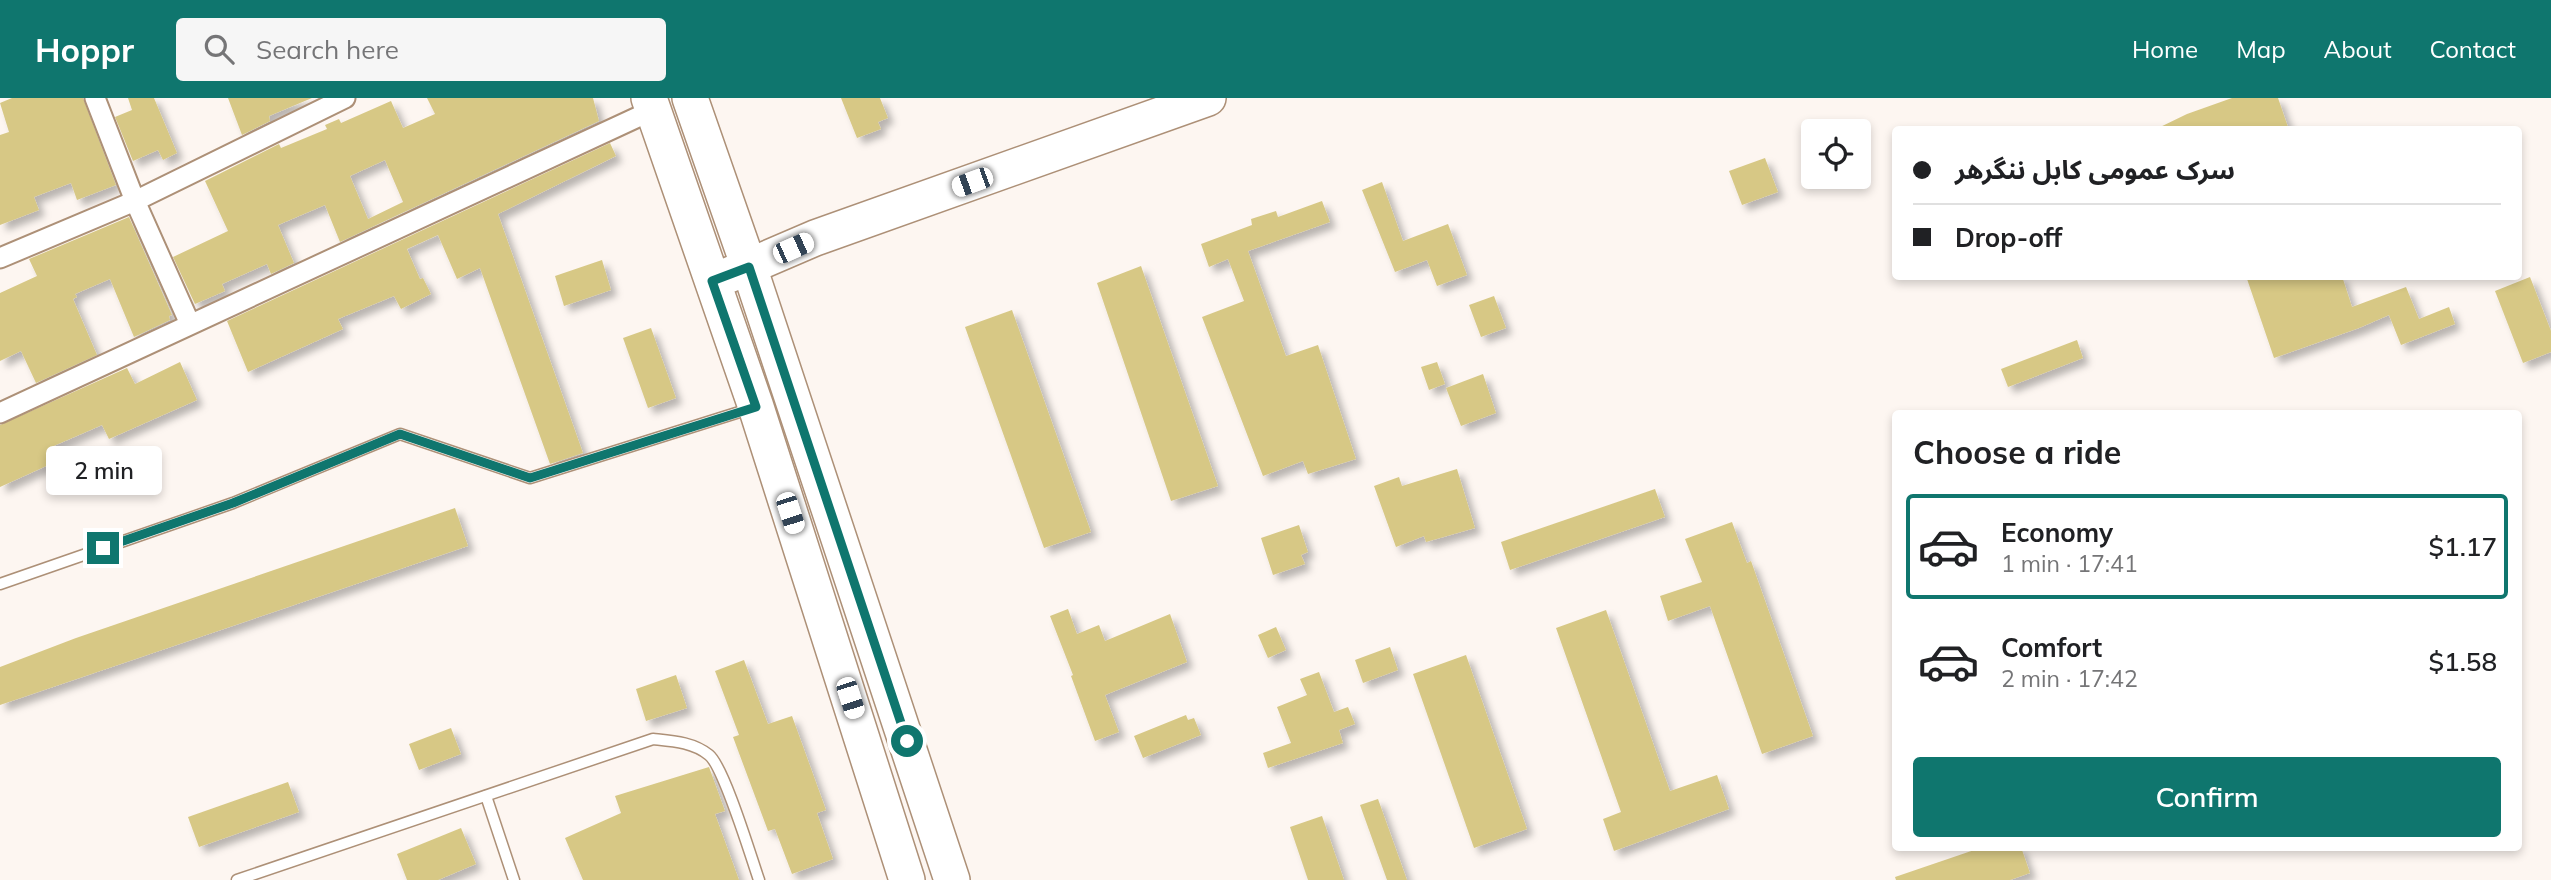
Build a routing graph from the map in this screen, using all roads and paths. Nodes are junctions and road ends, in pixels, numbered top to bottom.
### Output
1 (96, 98) edge
2 (345, 98) edge
3 (690, 98) edge
4 (1208, 98) edge
5 (651, 104) edge
6 (135, 201) junction
7 (0, 258) edge
8 (749, 267) junction
9 (712, 281) junction
10 (190, 324) junction
11 (756, 407) junction
12 (0, 413) edge
13 (0, 584) edge
14 (486, 796) junction
15 (237, 880) edge
16 (514, 880) edge
17 (759, 880) edge
18 (908, 880) edge
19 (951, 880) edge

1 - 6 street
2 - 6 street
3 - 8 highway
4 - 8 highway
5 - 9 highway
5 - 10 street
6 - 7 street
6 - 10 street
8 - 9 highway
8 - 19 highway
9 - 11 highway
10 - 12 street
11 - 13 lane
11 - 18 highway
14 - 15 lane
14 - 16 lane
14 - 17 lane

